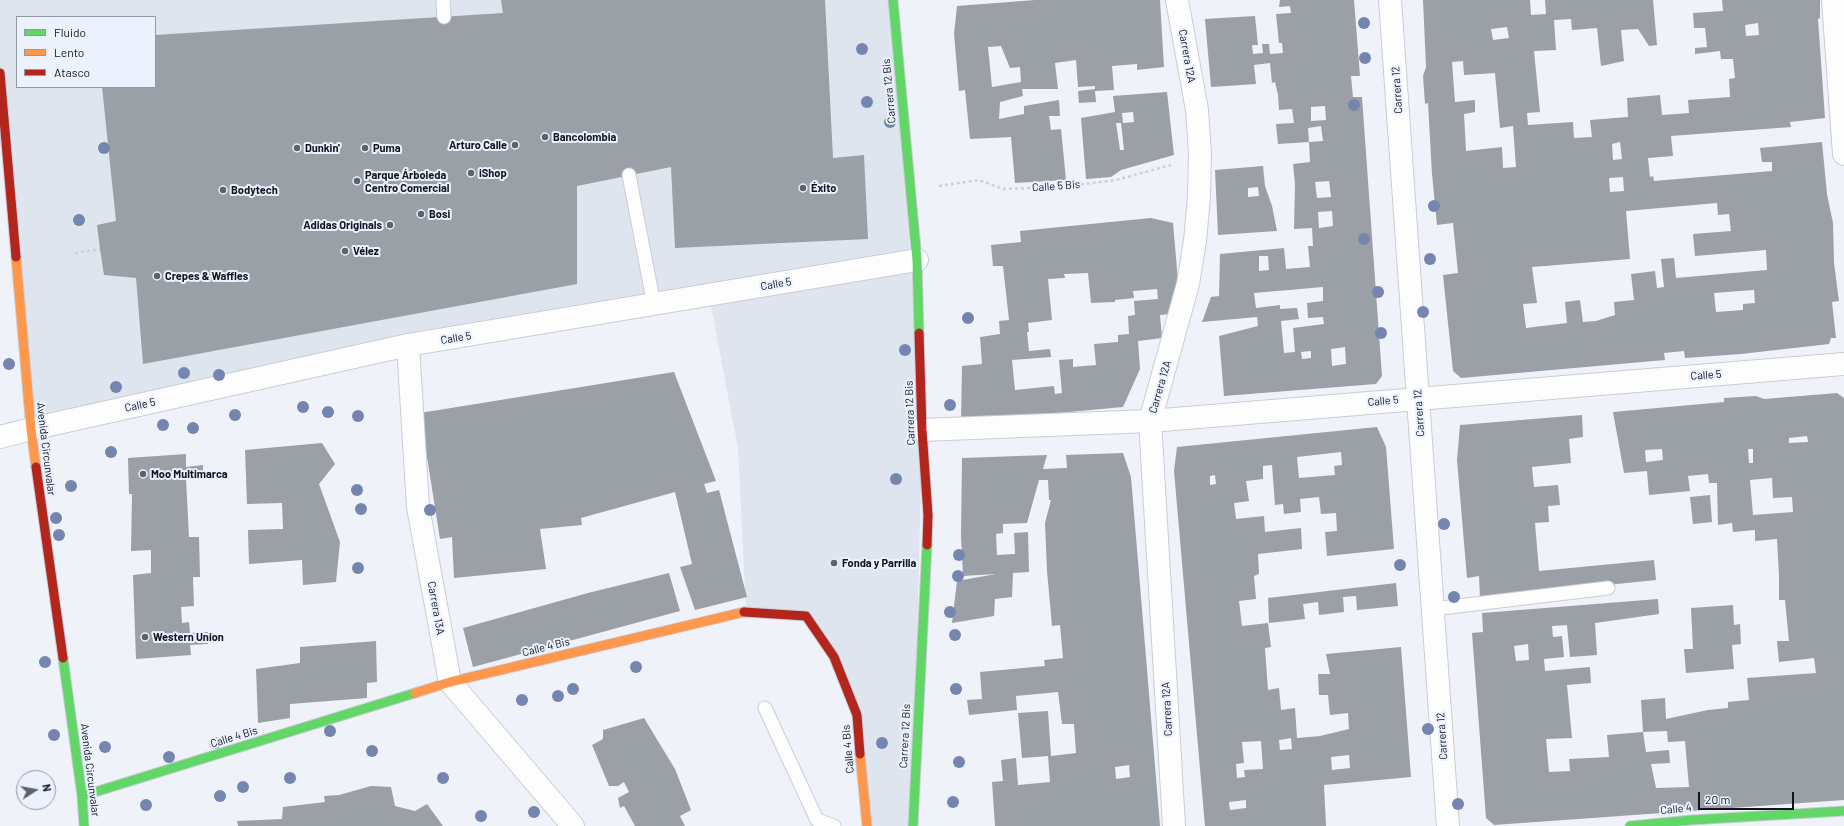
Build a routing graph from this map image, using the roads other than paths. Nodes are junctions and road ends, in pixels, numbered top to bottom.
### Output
1 (443, 0) edge
2 (893, 0) edge
3 (1177, 0) edge
4 (1390, 0) edge
5 (1832, 0) edge
6 (444, 17) dead end
7 (0, 73) edge
8 (1844, 154) edge
9 (629, 176) dead end
10 (917, 260) junction
11 (654, 305) junction
12 (408, 345) junction
13 (1844, 364) edge
14 (1418, 398) junction
15 (1150, 421) junction
16 (31, 428) junction
17 (922, 430) junction
18 (0, 437) edge
19 (1608, 588) dead end
20 (1433, 609) junction
21 (450, 682) junction
22 (765, 708) dead end
23 (82, 796) junction
24 (1844, 811) edge
25 (1692, 823) edge
26 (84, 826) edge
27 (573, 826) edge
28 (834, 826) edge
29 (867, 826) edge
30 (913, 826) edge
31 (1174, 826) edge
32 (1448, 826) edge
33 (1630, 826) edge

1 - 6 lane
2 - 10 street, Carrera 12 Bis
3 - 15 street, Carrera 12A
4 - 14 street, Carrera 12
5 - 8 street
7 - 16 street, Avenida Circunvalar
9 - 11 lane
10 - 11 street, Calle 5
10 - 17 street, Carrera 12 Bis
11 - 12 street, Calle 5
12 - 16 street, Calle 5
12 - 21 street, Carrera 13A
13 - 14 street, Calle 5
14 - 15 street, Calle 5
14 - 20 street, Carrera 12
15 - 17 street, Calle 5
15 - 31 street, Carrera 12A
16 - 18 street, Calle 5
16 - 23 street, Avenida Circunvalar
17 - 30 street, Carrera 12 Bis
19 - 20 lane
20 - 32 street, Carrera 12
21 - 23 street, Calle 4 Bis
21 - 27 street
21 - 29 street, Calle 4 Bis
22 - 28 lane
23 - 26 street, Avenida Circunvalar
24 - 25 street, Calle 4
25 - 33 street, Calle 4

